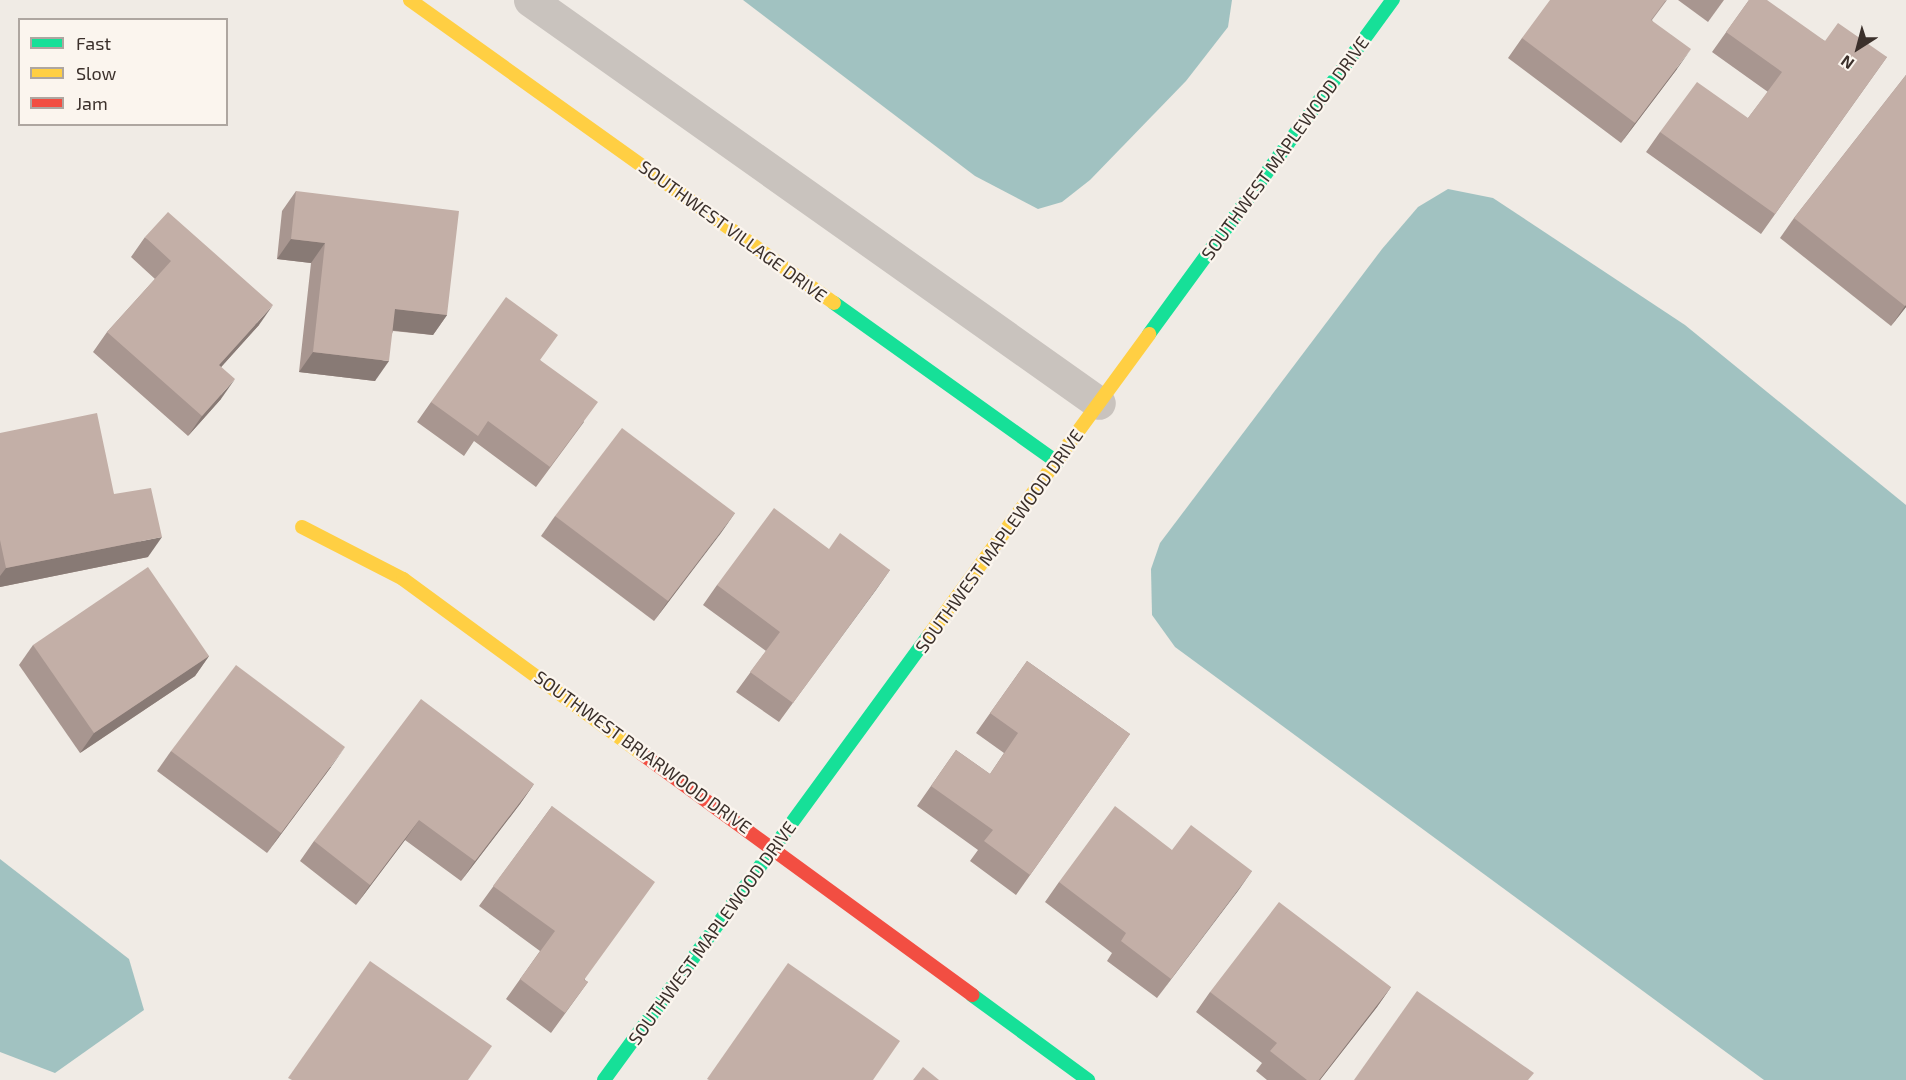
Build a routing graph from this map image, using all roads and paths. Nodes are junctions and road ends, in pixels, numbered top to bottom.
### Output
1 (410, 0) edge
2 (530, 0) edge
3 (1393, 0) edge
4 (1099, 402) junction
5 (1057, 462) junction
6 (302, 527) dead end
7 (775, 847) junction
8 (604, 1080) edge
9 (1088, 1080) edge

1 - 5 street, SOUTHWEST VILLAGE DRIVE
2 - 4 street
3 - 4 street, SOUTHWEST MAPLEWOOD DRIVE
4 - 5 street, SOUTHWEST MAPLEWOOD DRIVE
5 - 7 street, SOUTHWEST MAPLEWOOD DRIVE
6 - 7 street, SOUTHWEST BRIARWOOD DRIVE
7 - 8 street, SOUTHWEST MAPLEWOOD DRIVE
7 - 9 street, SOUTHWEST BRIARWOOD DRIVE

